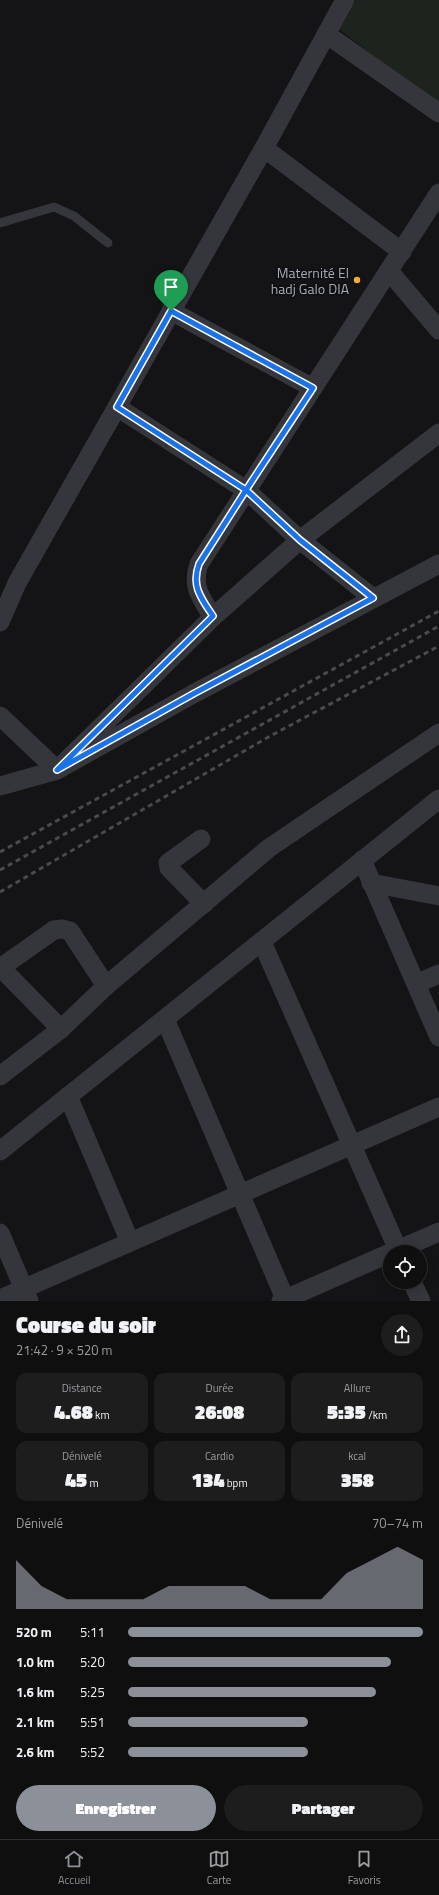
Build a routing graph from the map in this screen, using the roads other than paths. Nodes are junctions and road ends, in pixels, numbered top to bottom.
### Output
1 (345, 0) edge
2 (326, 34) junction
3 (439, 113) edge
4 (264, 148) junction
5 (439, 193) edge
6 (0, 223) edge
7 (108, 243) dead end
8 (402, 252) junction
9 (389, 272) junction
10 (171, 311) junction
11 (439, 330) edge
12 (313, 388) junction
13 (117, 407) junction
14 (439, 433) edge
15 (246, 490) junction
16 (300, 540) junction
17 (439, 564) edge
18 (373, 598) junction
19 (213, 616) junction
20 (0, 622) edge
21 (0, 716) edge
22 (439, 733) edge
23 (57, 770) junction
24 (0, 786) edge
25 (439, 799) edge
26 (200, 839) dead end
27 (362, 860) junction
28 (371, 883) junction
29 (439, 896) edge
30 (204, 904) junction
31 (262, 942) junction
32 (0, 968) edge
33 (439, 974) edge
34 (416, 984) junction
35 (106, 986) junction
36 (165, 1019) junction
37 (61, 1028) junction
38 (439, 1038) edge
39 (0, 1076) edge
40 (68, 1096) junction
41 (439, 1107) edge
42 (352, 1145) junction
43 (0, 1151) edge
44 (240, 1194) junction
45 (439, 1232) edge
46 (0, 1233) edge
47 (130, 1242) junction
48 (392, 1245) edge
49 (410, 1245) edge
50 (383, 1257) edge
51 (415, 1289) edge
52 (26, 1295) edge
53 (0, 1299) edge
54 (284, 1300) edge
55 (421, 1301) edge

1 - 2 street
2 - 3 street
2 - 4 street
4 - 8 street
4 - 10 street
5 - 8 street
6 - 7 lane
8 - 9 street
9 - 11 street
9 - 12 street
10 - 12 street
10 - 13 street
12 - 15 street
13 - 15 street
13 - 20 street
14 - 16 street
15 - 16 street
15 - 19 street
16 - 18 street
16 - 19 street
17 - 18 street
18 - 23 street
19 - 23 street
21 - 23 street
22 - 30 street
23 - 24 street
25 - 27 street
26 - 30 street
27 - 28 street
27 - 31 street
28 - 29 street
28 - 34 street
30 - 35 street
31 - 36 street
31 - 42 street
32 - 35 street
32 - 37 street
33 - 34 street
34 - 38 street
35 - 37 street
36 - 40 street
36 - 44 street
37 - 39 street
40 - 43 street
40 - 47 street
41 - 42 street
42 - 44 street
42 - 48 street
44 - 47 street
44 - 54 street
45 - 49 street
46 - 52 street
47 - 52 street
50 - 54 street
51 - 55 street
52 - 53 street

